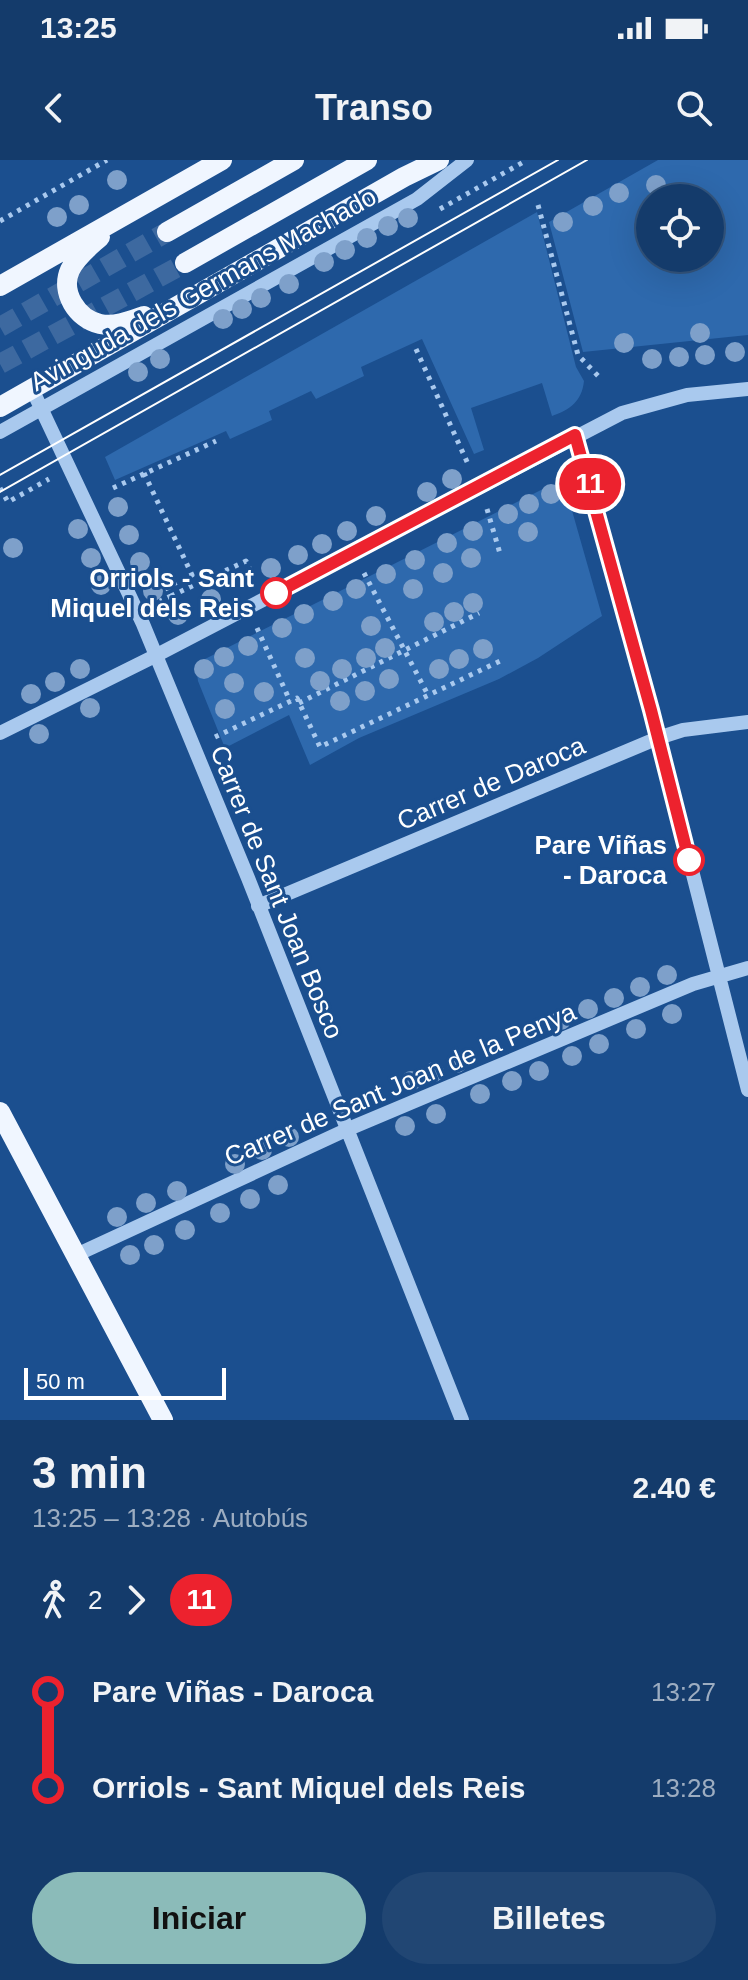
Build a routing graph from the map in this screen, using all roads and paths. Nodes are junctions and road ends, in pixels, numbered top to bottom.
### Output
1 (107, 160) edge
2 (222, 160) edge
3 (294, 160) edge
4 (367, 160) edge
5 (439, 160) edge
6 (467, 160) edge
7 (538, 205) dead end
8 (123, 216) junction
9 (0, 221) edge
10 (167, 232) tunnel mouth
11 (185, 263) tunnel mouth
12 (0, 286) edge
13 (181, 304) junction
14 (416, 349) dead end
15 (601, 379) dead end
16 (32, 389) junction
17 (748, 389) edge
18 (0, 407) edge
19 (42, 408) junction
20 (0, 432) edge
21 (575, 435) junction
22 (216, 441) dead end
23 (468, 464) dead end
24 (144, 473) junction
25 (49, 479) dead end
26 (0, 488) edge
27 (113, 488) dead end
28 (487, 509) dead end
29 (501, 557) dead end
30 (224, 571) junction
31 (251, 572) dead end
32 (364, 573) dead end
33 (230, 583) dead end
34 (171, 596) junction
35 (160, 601) dead end
36 (479, 613) dead end
37 (257, 628) dead end
38 (404, 650) junction
39 (155, 656) junction
40 (500, 661) dead end
41 (428, 695) junction
42 (290, 701) junction
43 (299, 703) junction
44 (748, 722) edge
45 (0, 733) edge
46 (215, 737) dead end
47 (658, 738) junction
48 (258, 906) junction
49 (748, 968) edge
50 (718, 975) junction
51 (748, 1090) edge
52 (0, 1112) edge
53 (346, 1130) junction
54 (76, 1255) junction
55 (163, 1420) edge
56 (462, 1420) edge

1 - 9 path
2 - 8 main road
3 - 10 main road
4 - 11 main road, Avinguda dels Germans Machado
5 - 13 main road, Avinguda dels Germans Machado
6 - 19 street, Avinguda dels Germans Machado
7 - 15 path
8 - 12 main road
8 - 13 main road
13 - 16 main road, Avinguda dels Germans Machado
14 - 23 path
16 - 18 main road, Avinguda dels Germans Machado
16 - 19 street, Carrer de Sant Joan Bosco
17 - 21 street
19 - 20 street, Avinguda dels Germans Machado
19 - 39 street, Carrer de Sant Joan Bosco
21 - 39 street
21 - 47 street
22 - 24 path
24 - 27 path
24 - 34 path
25 - 26 path
28 - 29 path
30 - 31 path
30 - 33 path
30 - 34 path
32 - 38 path
34 - 35 path
36 - 38 path
37 - 42 path
38 - 41 path
38 - 43 path
39 - 45 street
39 - 48 street, Carrer de Sant Joan Bosco
40 - 41 path
41 - 43 path
42 - 43 path
42 - 46 path
44 - 47 street, Carrer de Daroca
47 - 48 street, Carrer de Daroca
47 - 50 street
48 - 53 street, Carrer de Sant Joan Bosco
49 - 50 street, Carrer de Sant Joan de la Penya
50 - 51 street
50 - 53 street, Carrer de Sant Joan de la Penya
52 - 54 main road
53 - 54 street, Carrer de Sant Joan de la Penya
53 - 56 street, Carrer de Sant Joan Bosco
54 - 55 main road

